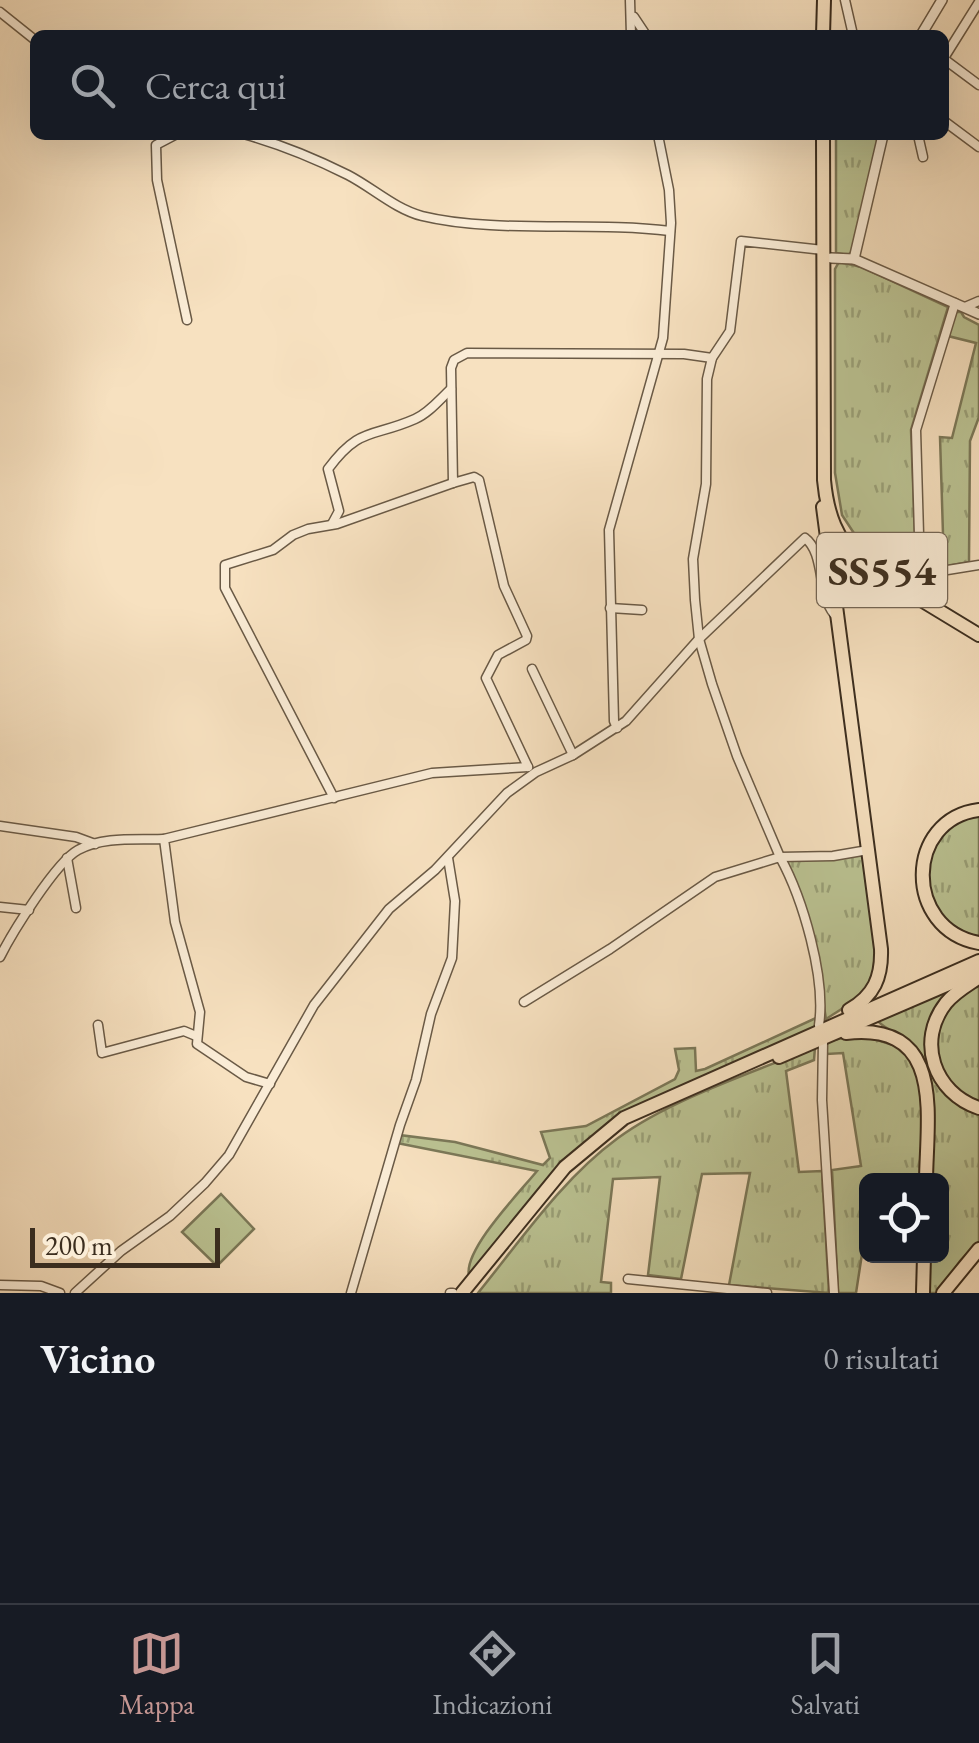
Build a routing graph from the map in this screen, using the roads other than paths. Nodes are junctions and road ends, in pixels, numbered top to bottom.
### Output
1 (630, 0) edge
2 (828, 0) edge
3 (845, 0) edge
4 (942, 0) edge
5 (979, 2) edge
6 (0, 12) edge
7 (632, 12) junction
8 (631, 30) edge
9 (643, 30) edge
10 (824, 30) edge
11 (831, 30) edge
12 (851, 30) edge
13 (925, 30) edge
14 (30, 36) edge
15 (949, 51) edge
16 (949, 63) edge
17 (979, 84) edge
18 (949, 125) edge
19 (164, 140) edge
20 (264, 140) edge
21 (659, 140) edge
22 (823, 140) edge
23 (831, 140) edge
24 (882, 140) edge
25 (918, 140) edge
26 (979, 147) edge
27 (919, 152) dead end
28 (670, 231) junction
29 (827, 254) junction
30 (854, 260) junction
31 (979, 301) edge
32 (960, 305) junction
33 (979, 314) edge
34 (187, 320) dead end
35 (659, 355) junction
36 (712, 358) junction
37 (451, 388) junction
38 (824, 480) junction
39 (453, 483) junction
40 (332, 525) junction
41 (979, 565) edge
42 (610, 608) junction
43 (642, 610) dead end
44 (836, 618) junction
45 (979, 628) edge
46 (979, 636) edge
47 (699, 639) junction
48 (532, 669) dead end
49 (617, 728) junction
50 (573, 755) junction
51 (532, 769) junction
52 (334, 798) junction
53 (979, 810) edge
54 (0, 826) edge
55 (164, 839) junction
56 (95, 844) junction
57 (868, 850) junction
58 (67, 858) junction
59 (448, 858) junction
60 (780, 858) junction
61 (0, 907) edge
62 (76, 908) dead end
63 (29, 910) junction
64 (979, 942) edge
65 (0, 957) edge
66 (979, 961) edge
67 (979, 974) edge
68 (524, 1002) dead end
69 (842, 1020) junction
70 (98, 1025) dead end
71 (819, 1025) dead end
72 (196, 1036) junction
73 (828, 1038) junction
74 (270, 1084) junction
75 (979, 1108) edge
76 (926, 1173) edge
77 (979, 1250) edge
78 (979, 1260) edge
79 (924, 1263) edge
80 (628, 1279) dead end
81 (0, 1285) edge
82 (60, 1293) edge
83 (75, 1293) edge
84 (351, 1293) edge
85 (462, 1293) edge
86 (470, 1293) edge
87 (768, 1293) edge
88 (834, 1293) edge
89 (923, 1293) edge
90 (943, 1293) edge
91 (951, 1293) edge

1 - 7 street
2 - 10 highway
2 - 11 highway
3 - 12 street
4 - 13 street
5 - 15 street
6 - 14 street
7 - 8 street
7 - 9 street
16 - 17 street
18 - 26 street
19 - 34 street
20 - 28 street
21 - 28 street
22 - 29 highway, SS554
23 - 29 highway, SS554
24 - 30 street
25 - 27 street
28 - 35 street
29 - 30 street
29 - 36 street
29 - 38 highway, SS554
29 - 45 highway, SS554
30 - 32 street
31 - 32 street
32 - 33 street
32 - 41 street
35 - 36 street
35 - 37 street
35 - 42 street
36 - 47 street
37 - 39 street
37 - 40 street
38 - 44 highway
38 - 46 highway, SS554
39 - 40 street
39 - 51 street
40 - 52 street
42 - 43 street
42 - 49 street
44 - 47 street
44 - 57 highway
47 - 49 street
47 - 60 street
48 - 50 street
49 - 50 street
50 - 51 street
51 - 52 street
51 - 59 street
52 - 55 street
53 - 64 highway
54 - 56 street
55 - 56 street
55 - 72 street
56 - 58 street
57 - 60 street
57 - 69 highway
58 - 62 street
58 - 63 street
59 - 74 street
59 - 84 street
60 - 68 street
60 - 71 street
61 - 63 street
63 - 65 street
66 - 69 highway
67 - 73 highway
67 - 75 highway
69 - 85 highway
70 - 72 street
72 - 74 street
73 - 76 highway
73 - 86 highway
73 - 88 street
74 - 83 street
77 - 90 highway
78 - 91 highway
79 - 89 highway
80 - 87 street
81 - 82 street

